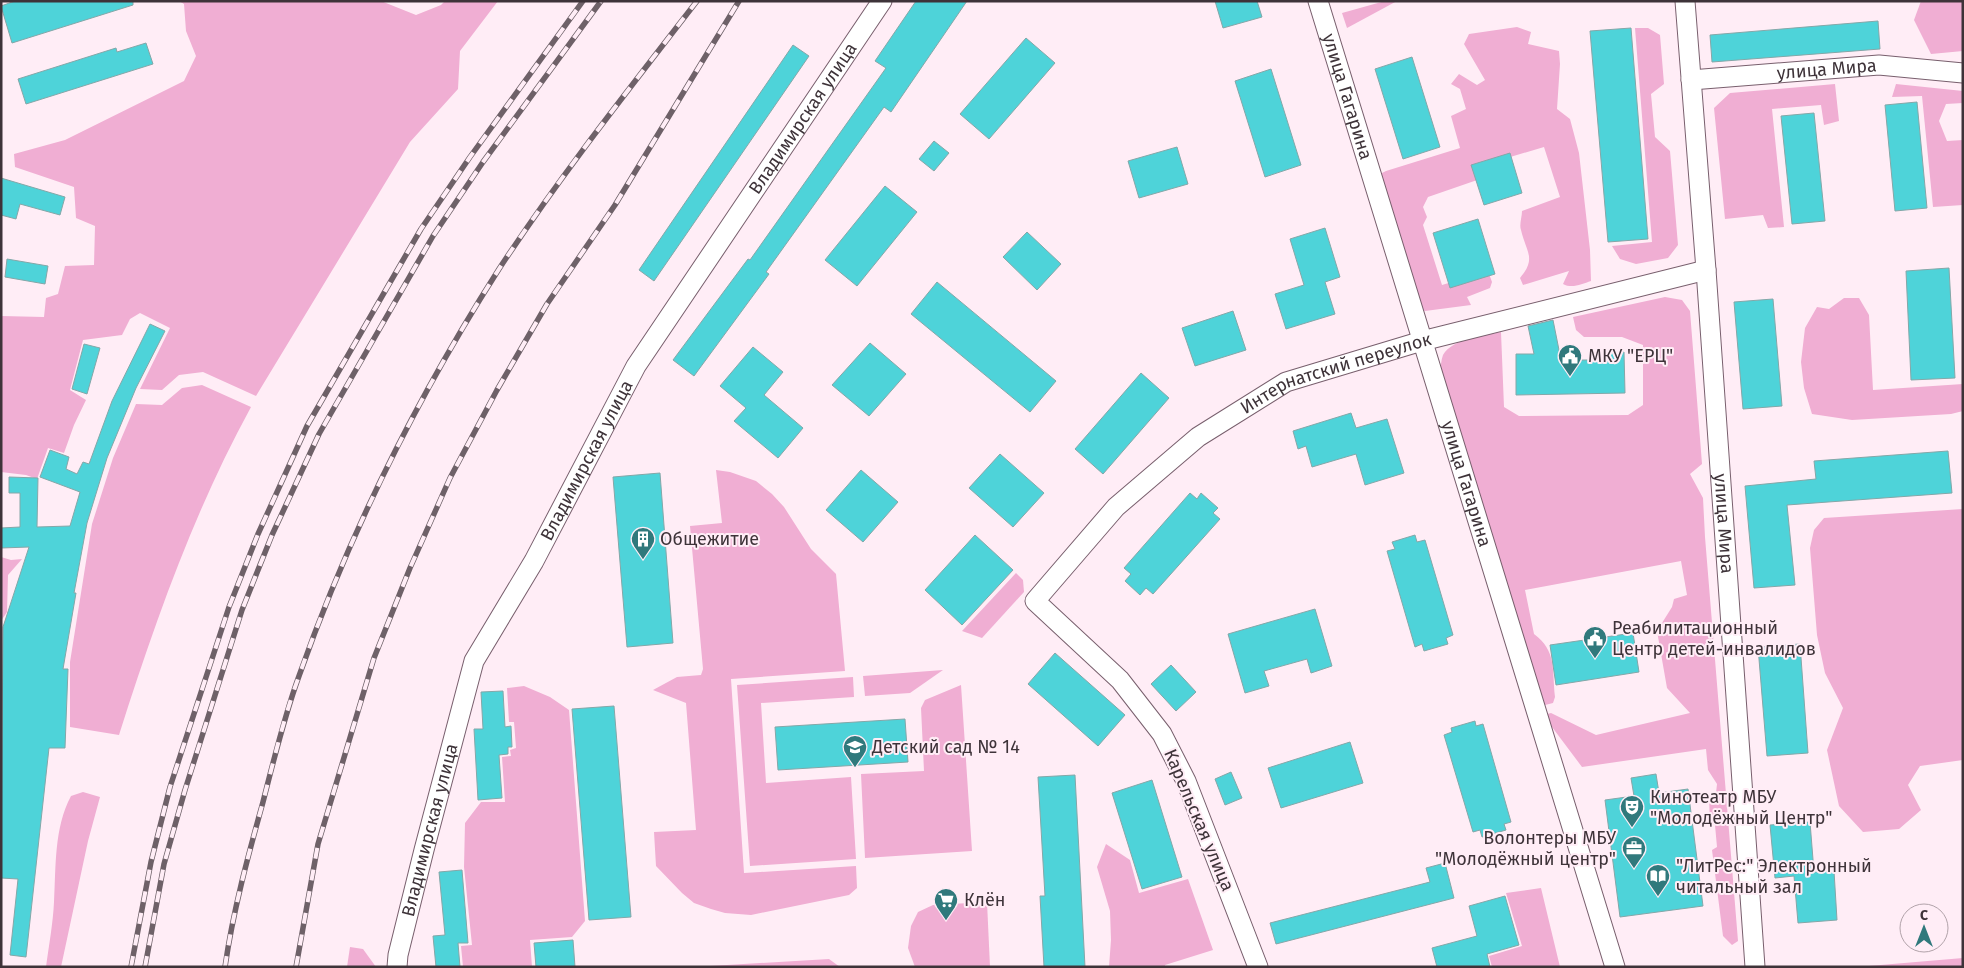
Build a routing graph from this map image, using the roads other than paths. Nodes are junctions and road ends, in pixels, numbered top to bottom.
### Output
1 (882, 1) edge
2 (1318, 1) edge
3 (1685, 1) edge
4 (1963, 73) edge
5 (1691, 80) junction
6 (1706, 270) junction
7 (1422, 340) junction
8 (1035, 601) joint
9 (397, 967) edge
10 (1258, 967) edge
11 (1614, 967) edge
12 (1756, 967) edge

1 - 9 street, Владимирская улица
2 - 7 street, улица Гагарина
3 - 5 street, улица Мира
4 - 5 street, улица Мира
5 - 6 street, улица Мира
6 - 7 street, Интернатский переулок
6 - 12 street, улица Мира
7 - 8 street, Интернатский переулок
7 - 11 street, улица Гагарина
8 - 10 street, Карельская улица

